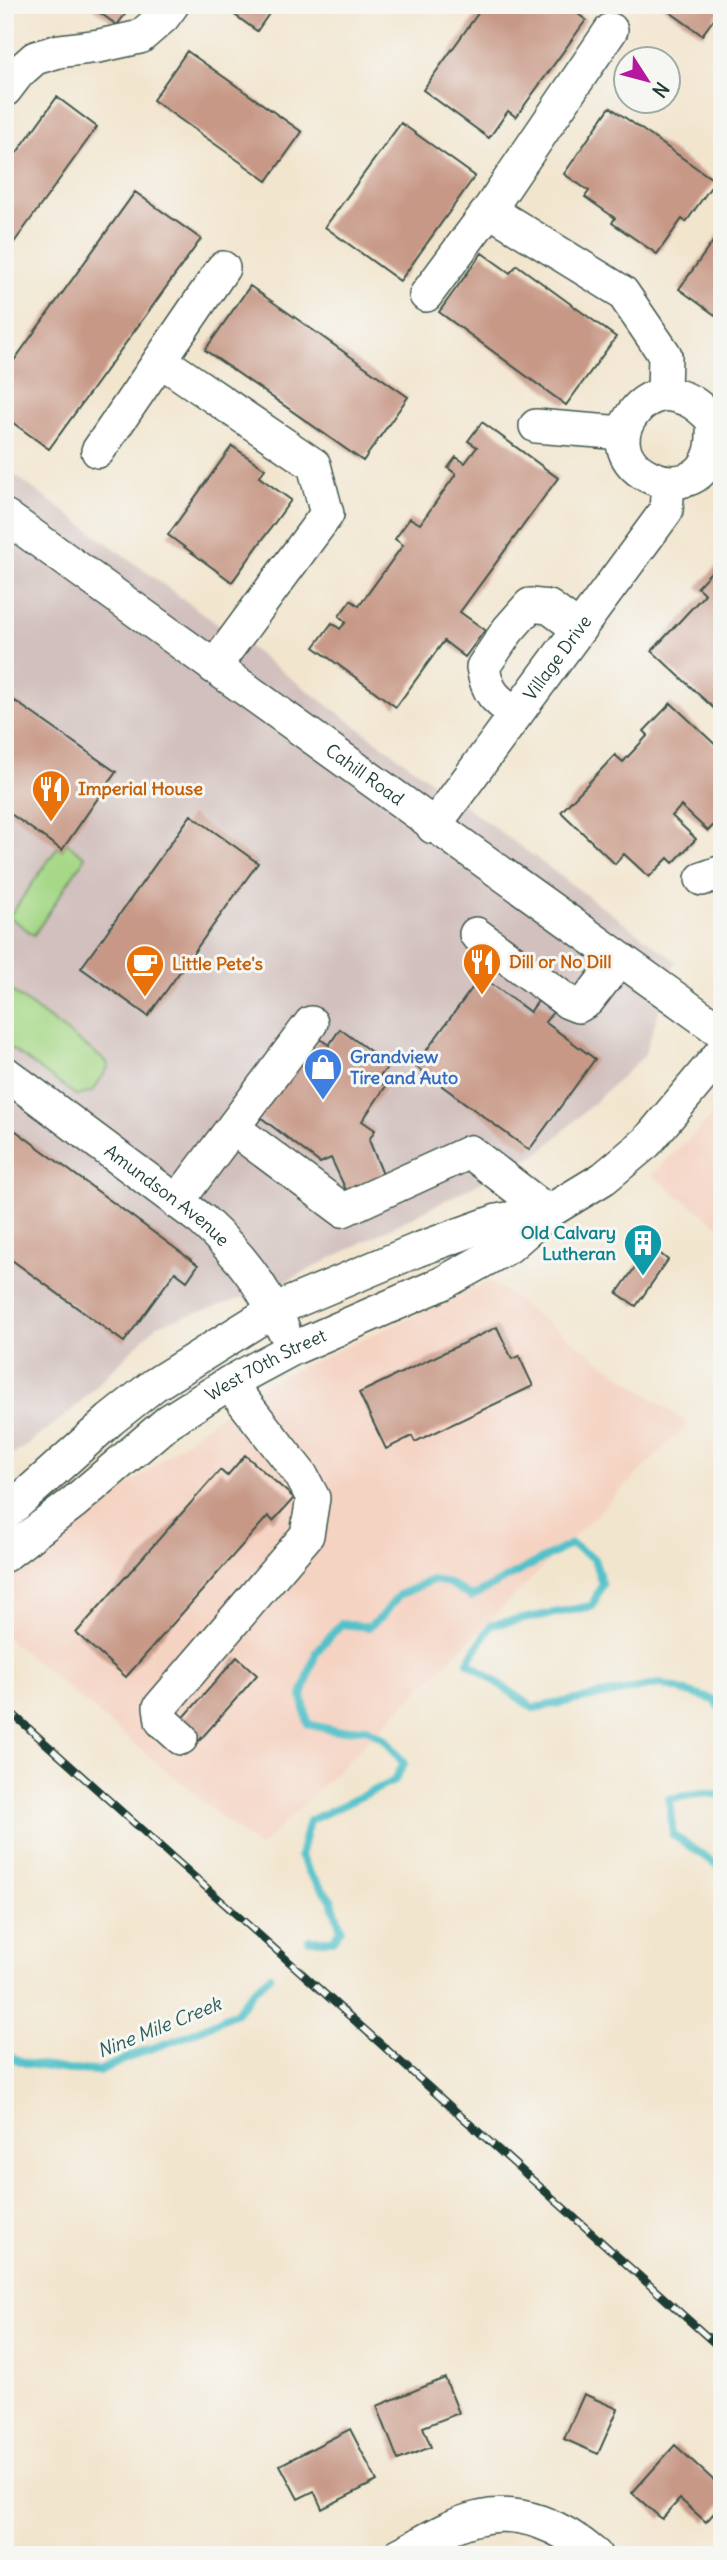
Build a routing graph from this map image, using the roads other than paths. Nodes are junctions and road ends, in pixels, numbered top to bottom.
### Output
1 (172, 5) edge
2 (611, 30) dead end
3 (5, 90) edge
4 (489, 210) junction
5 (223, 268) dead end
6 (426, 295) dead end
7 (160, 360) junction
8 (664, 394) junction
9 (717, 416) edge
10 (536, 426) dead end
11 (623, 433) junction
12 (98, 451) dead end
13 (668, 483) junction
14 (5, 516) edge
15 (579, 629) junction
16 (214, 667) junction
17 (516, 714) junction
18 (433, 827) junction
19 (476, 934) dead end
20 (619, 960) junction
21 (311, 1023) dead end
22 (722, 1032) edge
23 (722, 1052) edge
24 (5, 1073) edge
25 (233, 1129) junction
26 (177, 1202) junction
27 (548, 1212) junction
28 (274, 1310) junction
29 (292, 1349) junction
30 (229, 1383) junction
31 (5, 1514) edge
32 (5, 1555) edge
33 (181, 1738) dead end
34 (399, 2555) edge
35 (594, 2555) edge

1 - 3 street
2 - 4 street
4 - 6 street
4 - 8 street
5 - 7 street
7 - 12 street
7 - 16 street
8 - 9 street
8 - 11 street
9 - 13 street
10 - 11 street
11 - 13 street
13 - 15 street, Village Drive
14 - 16 street, Cahill Road
15 - 17 street, Village Drive
15 - 17 street
16 - 18 street, Cahill Road
17 - 18 street, Village Drive
18 - 20 street, Cahill Road
19 - 20 street
20 - 22 street, Cahill Road
21 - 25 street
23 - 27 street, West 70th Street
24 - 26 street, Amundson Avenue
25 - 26 street
25 - 27 street
26 - 28 street, Amundson Avenue
27 - 28 street, West 70th Street
27 - 29 street, West 70th Street
28 - 29 street, Amundson Avenue
28 - 31 street, West 70th Street
29 - 30 street, West 70th Street
30 - 32 street, West 70th Street
30 - 33 street
34 - 35 street

